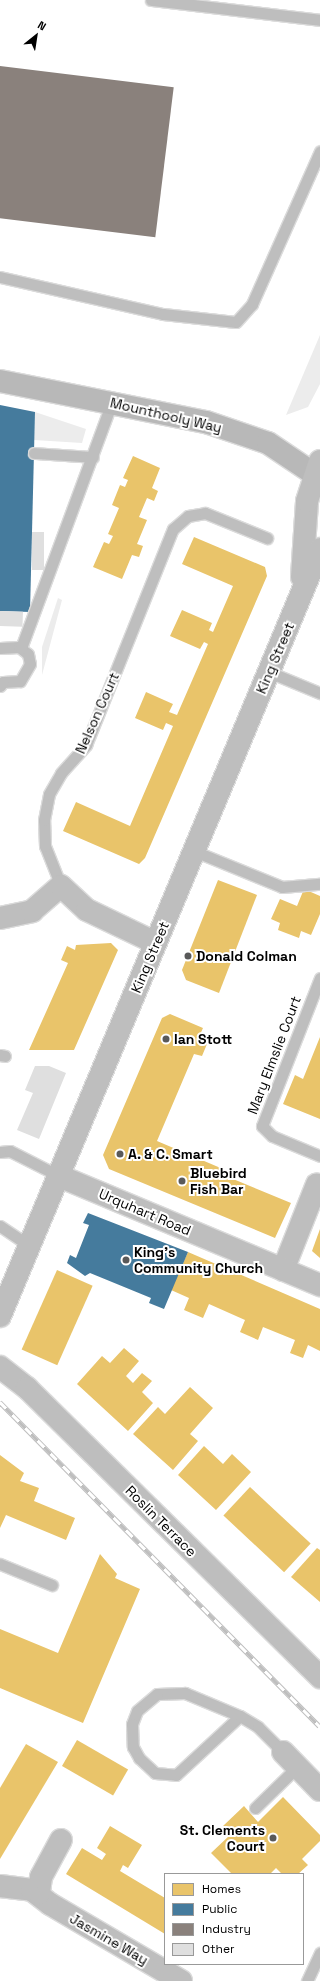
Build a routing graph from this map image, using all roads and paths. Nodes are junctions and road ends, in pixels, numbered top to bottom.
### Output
1 (151, 0) edge
2 (320, 20) edge
3 (320, 151) edge
4 (0, 277) edge
5 (0, 381) edge
6 (112, 402) junction
7 (34, 452) dead end
8 (93, 457) junction
9 (318, 471) edge
10 (267, 538) dead end
11 (320, 549) edge
12 (300, 598) junction
13 (0, 648) edge
14 (21, 648) junction
15 (269, 672) junction
16 (1, 682) edge
17 (320, 693) edge
18 (194, 851) junction
19 (320, 884) edge
20 (61, 886) junction
21 (0, 918) edge
22 (156, 943) junction
23 (320, 978) edge
24 (0, 1152) edge
25 (320, 1156) edge
26 (59, 1176) junction
27 (317, 1184) dead end
28 (0, 1226) edge
29 (30, 1246) junction
30 (283, 1270) junction
31 (320, 1285) edge
32 (0, 1316) edge
33 (0, 1367) edge
34 (0, 1564) edge
35 (52, 1585) dead end
36 (320, 1678) edge
37 (240, 1716) junction
38 (290, 1759) junction
39 (320, 1790) edge
40 (255, 1808) dead end
41 (61, 1840) dead end
42 (0, 1886) edge
43 (39, 1893) junction
44 (320, 1953) edge
45 (181, 1981) edge
46 (306, 1981) edge

1 - 2 lane
3 - 4 lane
5 - 6 main road, Mounthooly Way
6 - 8 lane
6 - 9 main road, Mounthooly Way
7 - 8 lane
8 - 14 lane
9 - 12 street, King Street
10 - 20 lane, Nelson Court
11 - 12 street, King Street
12 - 15 street, King Street
13 - 14 lane
14 - 16 lane
15 - 17 lane
15 - 18 street, King Street
18 - 19 lane
18 - 22 street, King Street
20 - 21 street
20 - 22 street, Nelson Court
22 - 26 street, King Street
23 - 25 lane, Mary Elmslie Court
24 - 26 lane
26 - 29 street, King Street
26 - 30 street, Urquhart Road
27 - 30 street
28 - 29 lane
29 - 32 street, King Street
30 - 31 street, Urquhart Road
33 - 36 street, Roslin Terrace
34 - 35 lane
37 - 37 lane
37 - 38 lane
38 - 39 street
38 - 40 lane
41 - 43 street
42 - 43 street, Jasmine Way
43 - 45 street, Jasmine Way
44 - 46 lane

